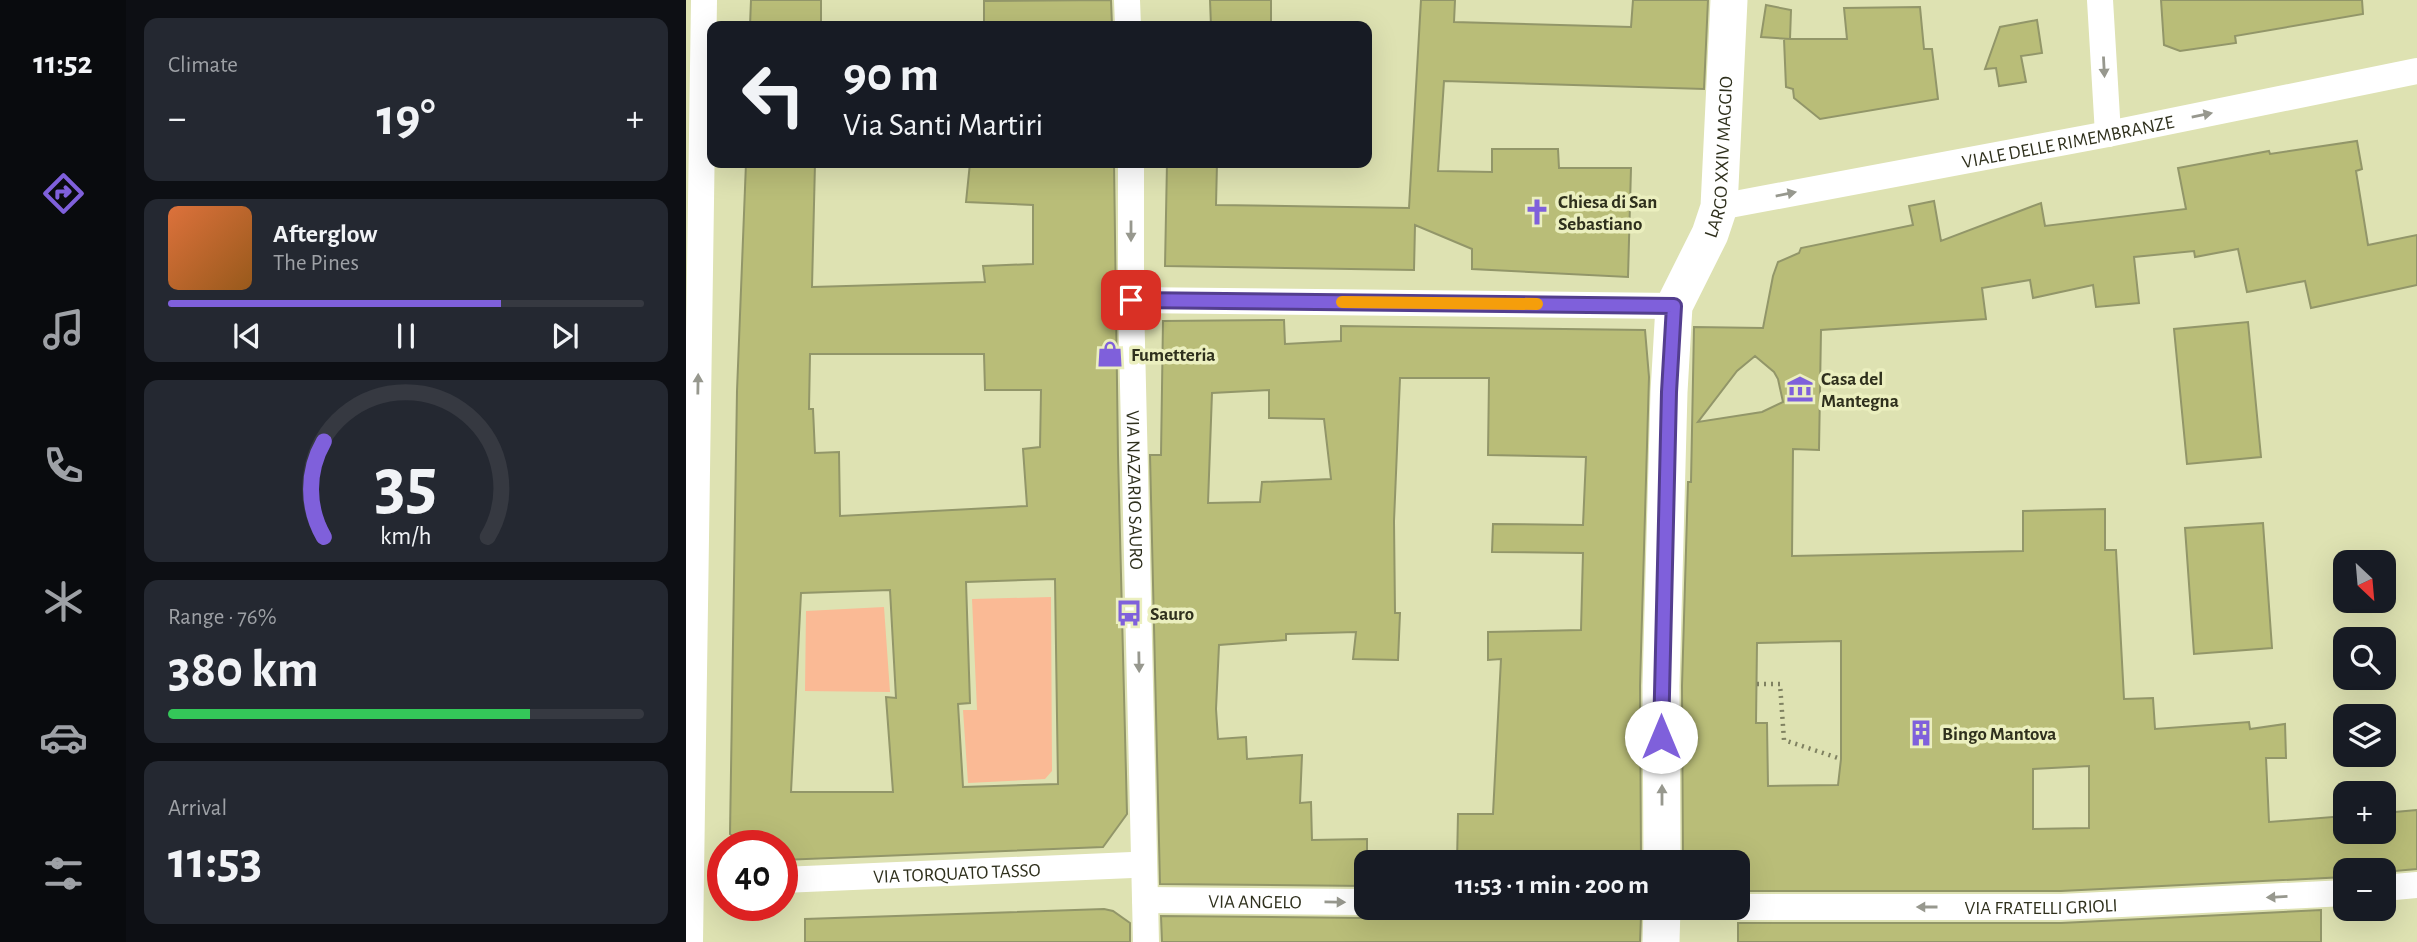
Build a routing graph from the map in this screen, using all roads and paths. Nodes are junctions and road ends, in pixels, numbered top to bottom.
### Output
1 (704, 0) edge
2 (1127, 0) edge
3 (1729, 0) edge
4 (2100, 0) edge
5 (1128, 21) edge
6 (2417, 71) edge
7 (2108, 134) junction
8 (1131, 168) edge
9 (1718, 207) junction
10 (1131, 300) junction
11 (1674, 306) junction
12 (1757, 684) dead end
13 (1842, 759) dead end
14 (1662, 850) edge
15 (1132, 866) dead end
16 (798, 879) edge
17 (2417, 884) edge
18 (2396, 887) edge
19 (2333, 894) edge
20 (1145, 900) junction
21 (1354, 902) edge
22 (1750, 907) edge
23 (1662, 920) edge
24 (691, 942) edge
25 (1146, 942) edge
26 (1661, 942) edge

24 -> 1 street
2 - 5 street
3 - 9 street, LARGO XXIV MAGGIO
4 -> 7 street
7 -> 6 street, VIALE DELLE RIMEMBRANZE
9 -> 7 street, VIALE DELLE RIMEMBRANZE
8 -> 10 street, VIA NAZARIO SAURO
9 - 11 street, LARGO XXIV MAGGIO
10 - 11 street
10 -> 20 street, VIA NAZARIO SAURO
14 -> 11 street
12 - 13 path
15 - 16 street, VIA TORQUATO TASSO
17 - 18 street
19 -> 22 street, VIA FRATELLI GRIOLI
20 -> 21 street, VIA ANGELO
20 - 25 street, VIA NAZARIO SAURO
23 - 26 street

